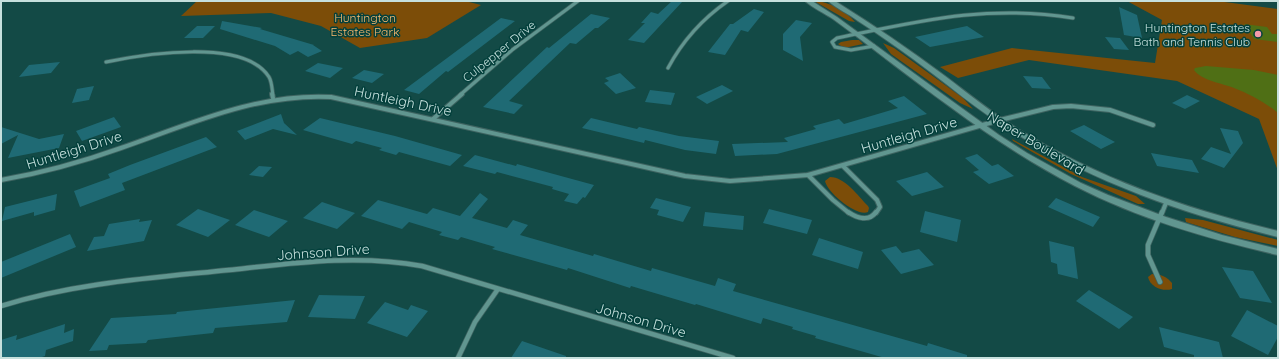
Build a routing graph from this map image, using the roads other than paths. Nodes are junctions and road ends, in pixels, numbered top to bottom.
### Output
1 (578, 1) edge
2 (728, 1) edge
3 (808, 1) edge
4 (831, 1) edge
5 (1073, 18) dead end
6 (875, 30) junction
7 (858, 34) junction
8 (874, 46) junction
9 (106, 62) dead end
10 (668, 68) dead end
11 (272, 98) junction
12 (433, 119) junction
13 (1000, 120) junction
14 (1153, 125) dead end
15 (982, 126) junction
16 (843, 166) junction
17 (808, 175) junction
18 (1, 180) edge
19 (1166, 203) junction
20 (1160, 217) junction
21 (1278, 234) edge
22 (1278, 252) edge
23 (1160, 282) dead end
24 (498, 289) junction
25 (1, 306) edge
26 (458, 358) edge
27 (733, 358) edge

1 - 12 street, Culpepper Drive
2 - 10 street
3 - 7 main road, Naper Boulevard
4 - 6 main road, Naper Boulevard
5 - 6 street
6 - 7 street
6 - 13 main road, Naper Boulevard
7 - 8 main road, Naper Boulevard
7 - 8 street
8 - 15 main road, Naper Boulevard
9 - 11 street
11 - 12 street, Huntleigh Drive
11 - 18 street, Huntleigh Drive
12 - 17 street, Huntleigh Drive
13 - 14 street, Huntleigh Drive
13 - 15 street, Huntleigh Drive
13 - 19 main road, Naper Boulevard
15 - 16 street, Huntleigh Drive
15 - 20 main road, Naper Boulevard
16 - 17 street, Huntleigh Drive
16 - 17 street, Huntleigh Drive
19 - 20 street
19 - 21 main road, Naper Boulevard
20 - 22 main road, Naper Boulevard
20 - 23 street
24 - 25 street, Johnson Drive
24 - 26 street
24 - 27 street, Johnson Drive

